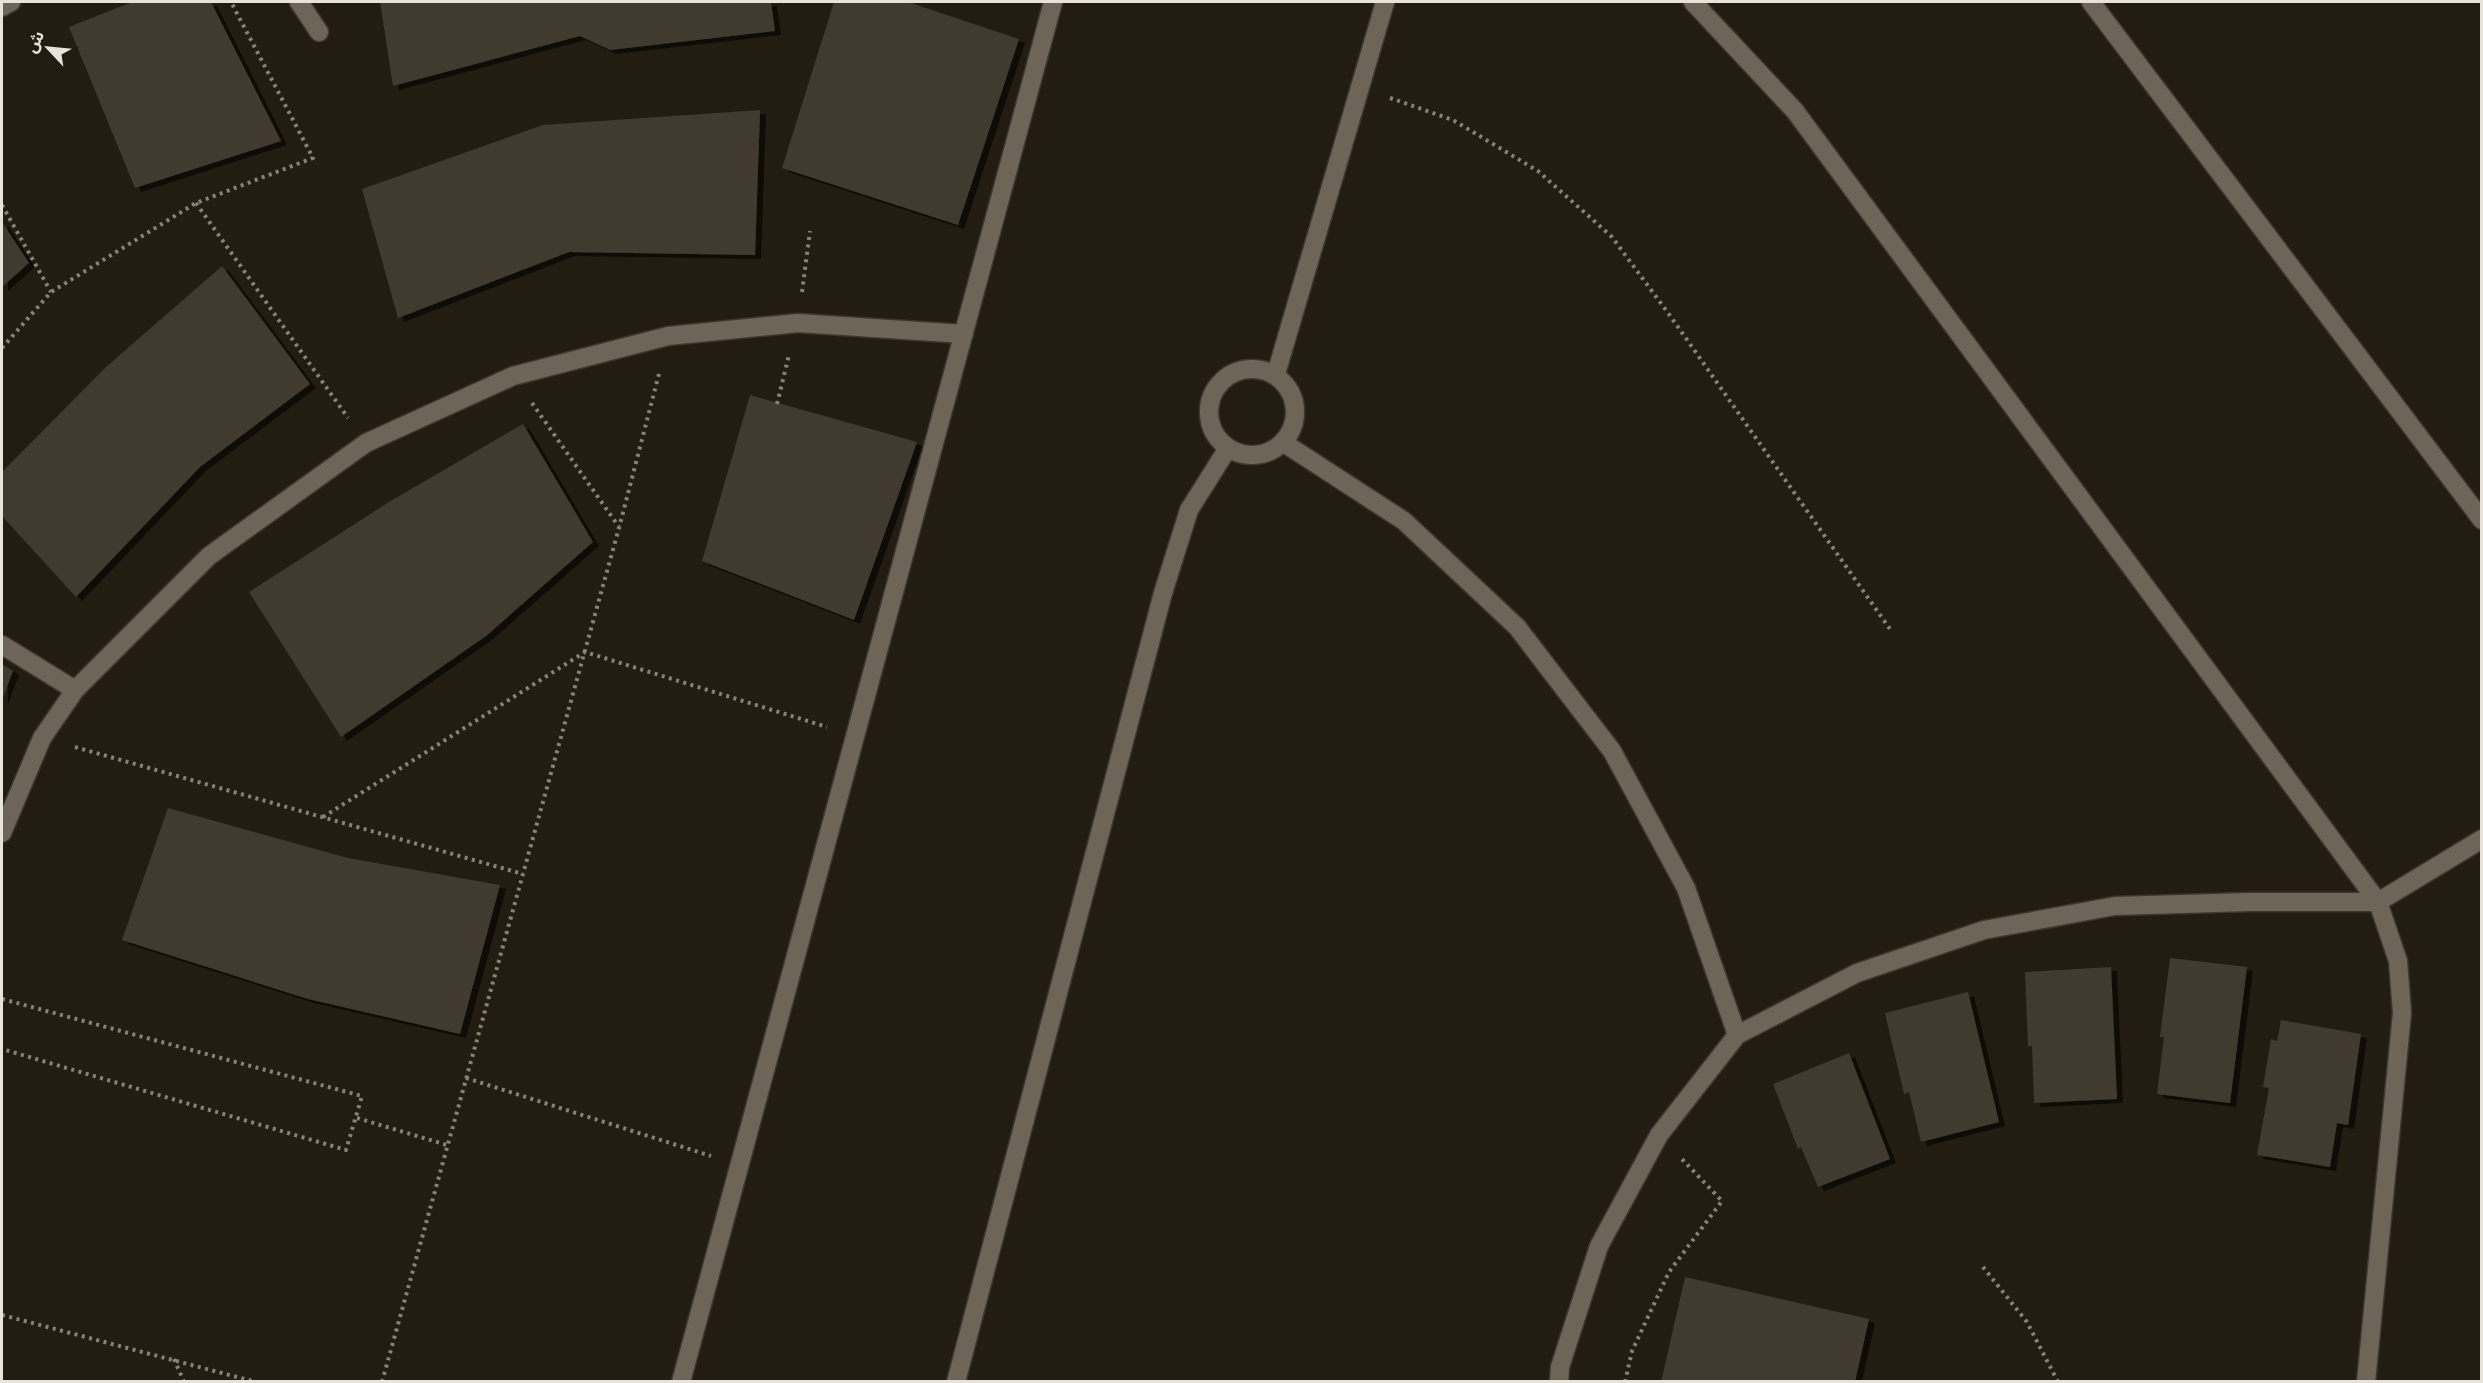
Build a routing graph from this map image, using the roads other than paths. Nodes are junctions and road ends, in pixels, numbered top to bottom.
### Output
1 (11, 2) edge
2 (299, 2) edge
3 (1053, 2) edge
4 (1385, 2) edge
5 (1694, 2) edge
6 (2091, 2) edge
7 (2, 7) edge
8 (319, 32) dead end
9 (964, 334) junction
10 (1276, 374) junction
11 (1284, 443) junction
12 (1228, 448) junction
13 (2481, 520) edge
14 (2, 645) edge
15 (75, 690) junction
16 (2, 833) edge
17 (2481, 838) edge
18 (2378, 903) junction
19 (1737, 1035) junction
20 (681, 1382) edge
21 (956, 1382) edge
22 (1558, 1382) edge
23 (2366, 1382) edge

1 - 7 street
2 - 8 street
3 - 9 street
4 - 10 street
5 - 18 street
6 - 13 street
9 - 15 street
9 - 20 street
10 - 11 street
10 - 12 street
11 - 12 street
11 - 19 street
12 - 21 street
14 - 15 street
15 - 16 street
17 - 18 street
18 - 19 street
18 - 23 street
19 - 22 street

